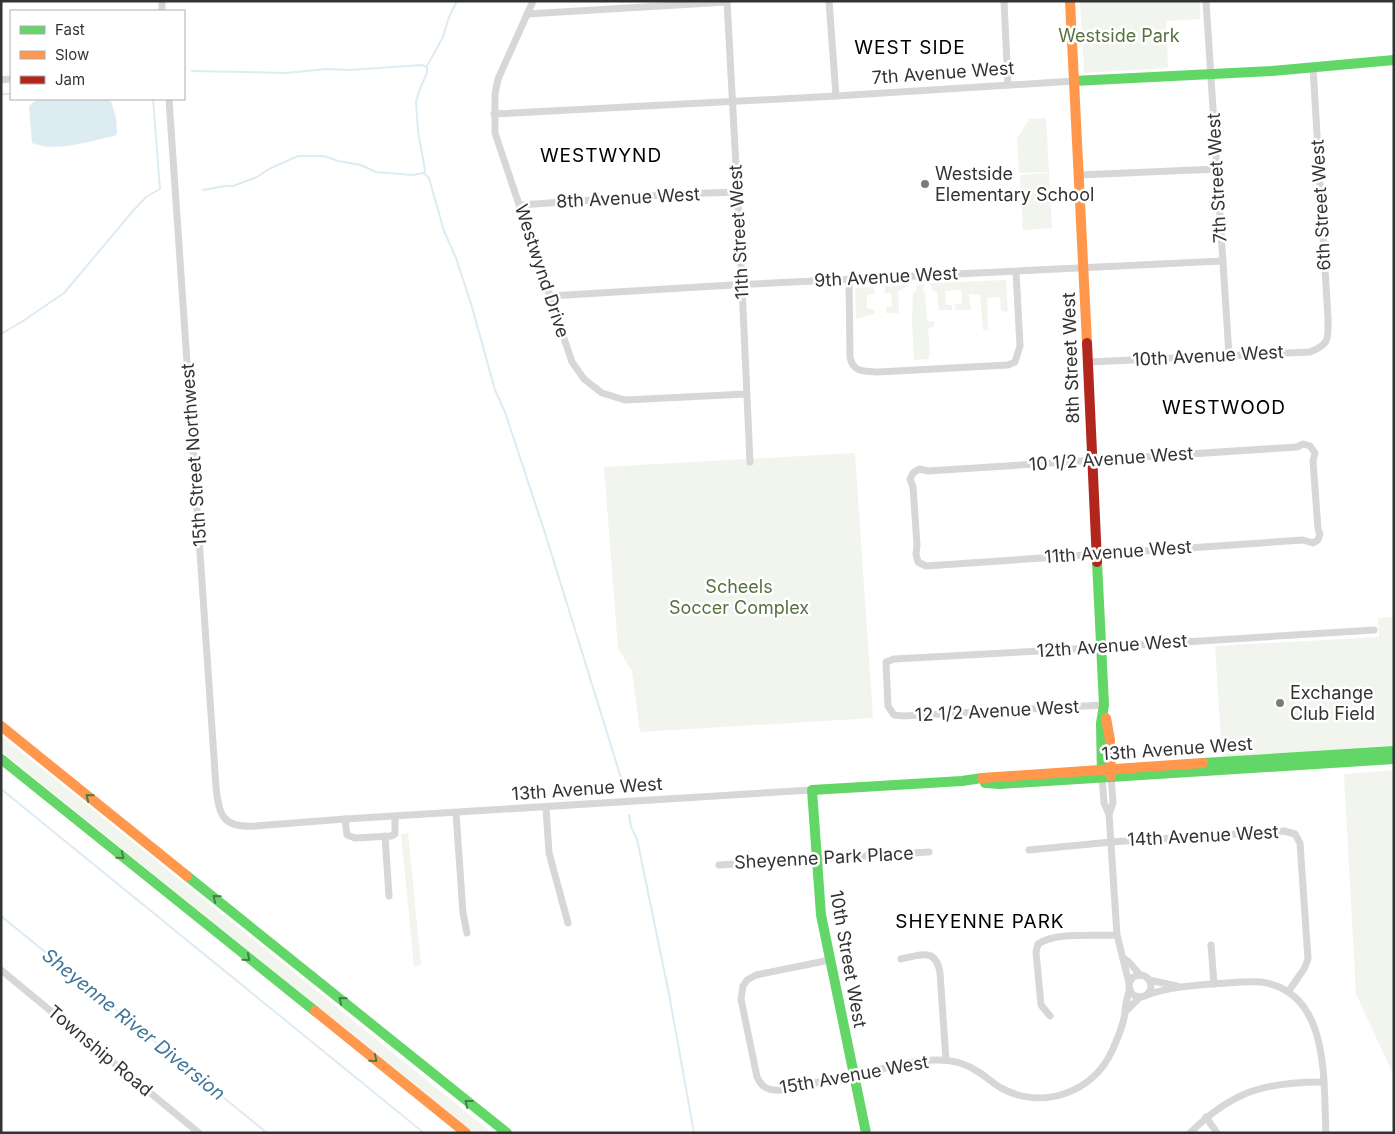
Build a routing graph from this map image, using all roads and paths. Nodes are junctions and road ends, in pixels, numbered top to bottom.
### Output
1 (533, 1) edge
2 (830, 1) edge
3 (1004, 1) edge
4 (1070, 1) edge
5 (1206, 1) edge
6 (727, 2) edge
7 (527, 14) junction
8 (1394, 60) edge
9 (1314, 67) junction
10 (1211, 74) junction
11 (1074, 81) junction
12 (1008, 85) junction
13 (836, 96) junction
14 (169, 100) edge
15 (733, 102) junction
16 (494, 114) junction
17 (1218, 168) junction
18 (1079, 174) junction
19 (737, 192) junction
20 (520, 205) junction
21 (1222, 261) junction
22 (1084, 268) junction
23 (1016, 272) junction
24 (849, 279) junction
25 (742, 284) junction
26 (550, 296) junction
27 (1325, 343) joint
28 (1229, 355) junction
29 (1088, 362) junction
30 (746, 394) junction
31 (1092, 460) junction
32 (750, 462) dead end
33 (1318, 540) joint
34 (1096, 553) junction
35 (918, 562) joint
36 (1374, 630) dead end
37 (1100, 647) junction
38 (1104, 709) junction
39 (892, 712) joint
40 (1, 726) edge
41 (1394, 751) edge
42 (1, 759) edge
43 (1394, 759) edge
44 (1107, 773) junction
45 (812, 790) junction
46 (546, 808) junction
47 (220, 812) joint
48 (456, 813) junction
49 (395, 817) junction
50 (345, 819) junction
51 (385, 836) junction
52 (1111, 842) junction
53 (1029, 850) dead end
54 (929, 852) dead end
55 (817, 859) junction
56 (719, 864) dead end
57 (389, 896) dead end
58 (568, 922) dead end
59 (467, 934) dead end
60 (1116, 936) junction
61 (1211, 945) dead end
62 (1123, 958) junction
63 (900, 959) dead end
64 (830, 960) junction
65 (1, 970) edge
66 (1140, 975) junction
67 (1149, 980) junction
68 (1214, 984) junction
69 (1130, 986) junction
70 (1180, 986) junction
71 (1288, 992) junction
72 (1144, 996) junction
73 (1125, 1012) junction
74 (1050, 1016) dead end
75 (946, 1060) junction
76 (854, 1074) junction
77 (1323, 1082) junction
78 (1206, 1116) junction
79 (199, 1133) edge
80 (466, 1133) edge
81 (507, 1133) edge
82 (866, 1133) edge
83 (1190, 1133) edge
84 (1218, 1133) edge
85 (1326, 1133) edge

1 - 7 street, Westwynd Drive
2 - 13 street
3 - 12 street
4 - 11 main road, 8th Street West
5 - 10 street, 7th Street West
6 - 7 street
6 - 15 street, 11th Street West
7 - 16 street, Westwynd Drive
8 - 9 main road, 7th Avenue West
9 - 10 main road, 7th Avenue West
9 - 27 street, 6th Street West
10 - 11 main road, 7th Avenue West
10 - 17 street, 7th Street West
11 - 12 street, 7th Avenue West
11 - 18 main road, 8th Street West
12 - 13 street, 7th Avenue West
13 - 15 street, 7th Avenue West
14 - 47 street, 15th Street Northwest
15 - 16 street, 7th Avenue West
15 - 19 street, 11th Street West
16 - 20 street, Westwynd Drive
17 - 18 street
17 - 21 street, 7th Street West
18 - 22 main road, 8th Street West
19 - 20 street, 8th Avenue West
19 - 25 street, 11th Street West
20 - 26 street, Westwynd Drive
21 - 22 street, 9th Avenue West
21 - 28 street, 7th Street West
22 - 23 street, 9th Avenue West
22 - 29 main road, 8th Street West
23 - 24 street, 9th Avenue West
23 - 24 street
24 - 25 street, 9th Avenue West
25 - 26 street, 9th Avenue West
25 - 30 street, 11th Street West
26 - 30 street, Westwynd Drive
27 - 28 street, 10th Avenue West
28 - 29 street, 10th Avenue West
29 - 31 main road, 8th Street West
30 - 32 street, 11th Street West
31 - 33 street, 10 1/2 Avenue West
31 - 34 main road, 8th Street West
31 - 35 street, 10 1/2 Avenue West
33 - 34 street, 11th Avenue West
34 - 35 street, 11th Avenue West
34 - 37 main road, 8th Street West
36 - 37 street, 12th Avenue West
37 - 38 main road, 8th Street West
37 - 39 street, 12th Avenue West
38 - 39 street, 12 1/2 Avenue West
38 - 44 main road, 8th Street West
81 -> 40 main road
41 - 44 main road, 13th Avenue West
42 -> 80 main road
43 - 44 main road, 13th Avenue West
44 - 45 main road, 13th Avenue West
44 - 52 street, 8th Street West
45 - 46 street, 13th Avenue West
45 - 55 main road, 10th Street West
46 - 48 street, 13th Avenue West
46 - 58 street
47 - 50 street, 13th Avenue West
48 - 49 street, 13th Avenue West
48 - 59 street
49 - 50 street, 13th Avenue West
49 - 51 street
50 - 51 street
51 - 57 street
52 - 53 street, 14th Avenue West
52 - 60 street, 8th Street West
52 - 71 street, 14th Avenue West
54 - 55 street, Sheyenne Park Place
55 - 56 street, Sheyenne Park Place
55 - 64 main road, 10th Street West
60 - 62 street, 8th Street West
60 - 74 street
61 - 68 street
62 - 66 street, 8th Street West
62 - 69 street, 8th Street West
63 - 75 street
64 - 76 main road, 10th Street West
64 - 76 street, 15th Avenue West
65 - 79 street, Township Road
66 - 67 street
66 - 69 street
67 - 70 street
67 - 72 street
68 - 70 street
68 - 71 street
69 - 72 street
69 - 73 street, 15th Avenue West
70 - 72 street
71 - 77 street
72 - 73 street, 15th Avenue West
73 - 75 street, 15th Avenue West
75 - 76 street, 15th Avenue West
76 - 82 main road, 10th Street West
77 - 78 street
77 - 85 street
78 - 83 street
78 - 84 street

